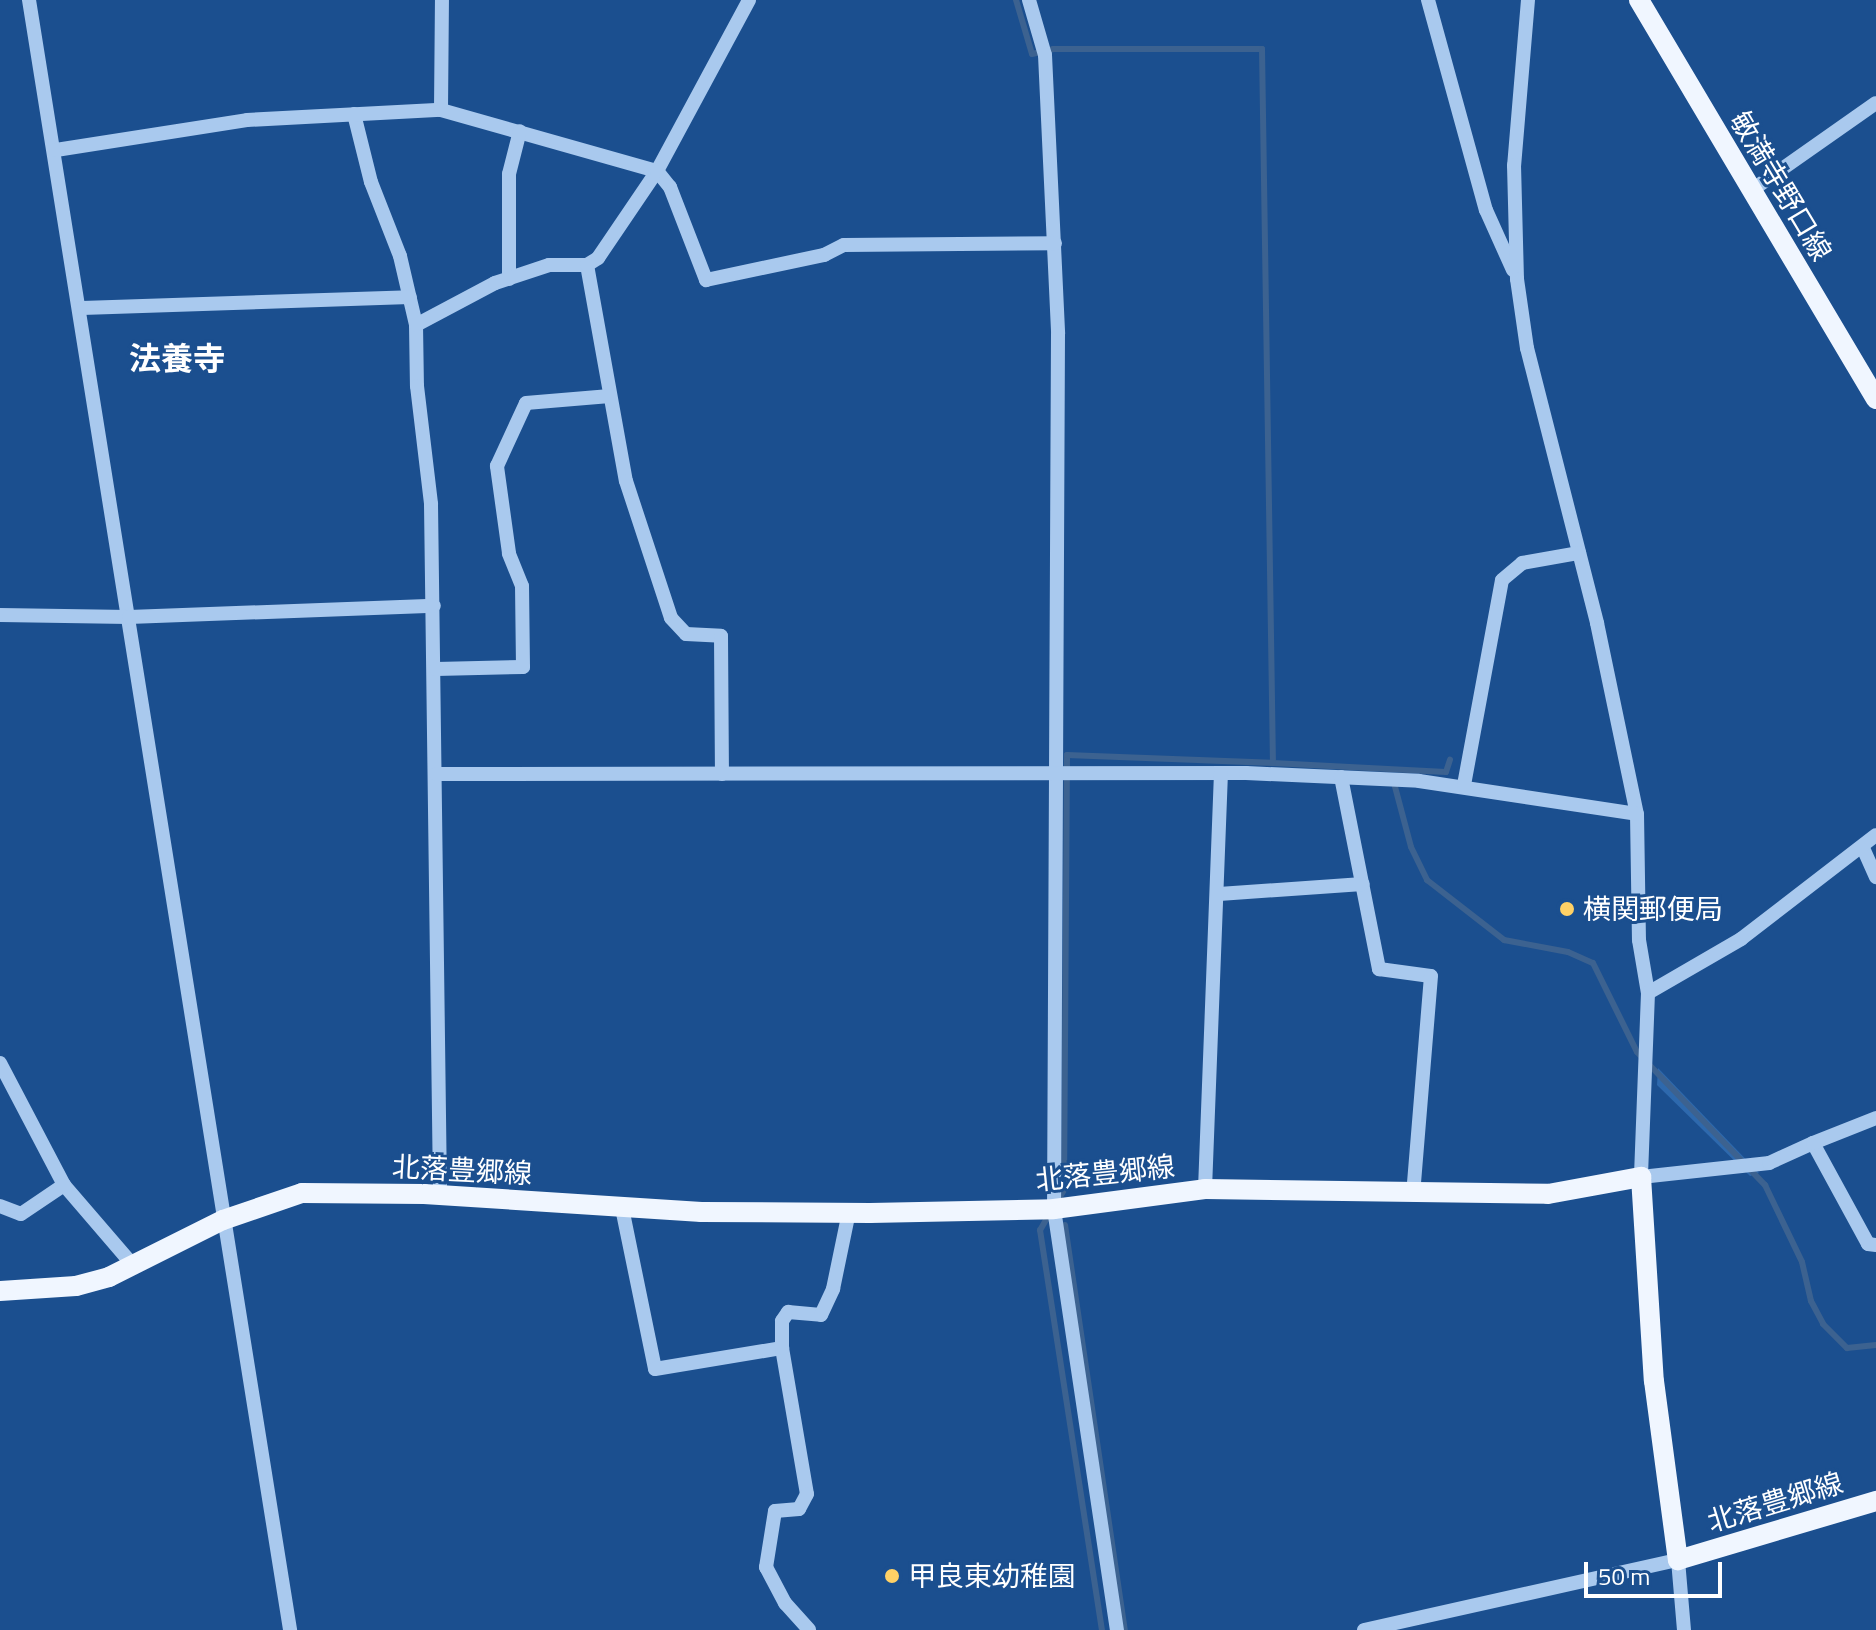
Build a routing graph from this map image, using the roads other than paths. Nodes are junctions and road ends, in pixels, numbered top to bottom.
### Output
1 (29, 0) edge
2 (442, 0) edge
3 (749, 0) edge
4 (1029, 0) edge
5 (1428, 0) edge
6 (1528, 0) edge
7 (1639, 0) edge
8 (1876, 103) edge
9 (441, 110) junction
10 (354, 114) junction
11 (520, 131) junction
12 (56, 150) junction
13 (657, 171) junction
14 (1752, 190) junction
15 (1055, 243) junction
16 (587, 265) junction
17 (509, 279) junction
18 (1517, 279) junction
19 (410, 297) junction
20 (82, 308) junction
21 (416, 325) junction
22 (610, 396) junction
23 (1876, 399) edge
24 (1579, 553) junction
25 (434, 606) junction
26 (0, 615) edge
27 (129, 617) junction
28 (436, 669) junction
29 (1055, 773) junction
30 (1221, 773) junction
31 (436, 774) junction
32 (722, 774) junction
33 (1341, 777) junction
34 (1464, 785) junction
35 (1637, 814) junction
36 (1876, 835) edge
37 (1863, 848) junction
38 (1876, 877) edge
39 (1363, 884) junction
40 (1219, 894) junction
41 (1648, 993) junction
42 (0, 1063) edge
43 (1876, 1118) edge
44 (1813, 1143) junction
45 (1641, 1177) junction
46 (64, 1185) junction
47 (1205, 1189) junction
48 (1413, 1194) junction
49 (440, 1196) junction
50 (0, 1206) edge
51 (622, 1208) junction
52 (1054, 1209) junction
53 (849, 1212) junction
54 (223, 1220) junction
55 (1876, 1245) edge
56 (132, 1264) junction
57 (0, 1291) edge
58 (782, 1348) junction
59 (1876, 1501) edge
60 (1678, 1560) junction
61 (290, 1630) edge
62 (809, 1630) edge
63 (1117, 1630) edge
64 (1364, 1630) edge
65 (1684, 1630) edge

1 - 12 street
2 - 9 street
3 - 13 street
4 - 15 street
5 - 18 street
6 - 18 street
7 - 14 main road, 敏満寺野口線
8 - 14 street
9 - 10 street
9 - 11 street
10 - 12 street
10 - 19 street
11 - 13 street
11 - 17 street
12 - 20 street
13 - 15 street
13 - 16 street
14 - 23 main road, 敏満寺野口線
15 - 29 street
16 - 17 street
16 - 22 street
17 - 21 street
18 - 24 street
19 - 20 street
19 - 21 street
20 - 27 street
21 - 25 street
22 - 28 street
22 - 32 street
24 - 34 street
24 - 35 street
25 - 27 street
25 - 28 street
26 - 27 street
27 - 54 street
28 - 31 street
29 - 30 street
29 - 32 street
29 - 52 street
30 - 33 street
30 - 40 street
31 - 32 street
31 - 49 street
33 - 34 street
33 - 39 street
34 - 35 street
35 - 41 street
36 - 37 street
37 - 38 street
37 - 41 street
39 - 40 street
39 - 48 street
40 - 47 street
41 - 45 street
42 - 46 street
43 - 44 street
44 - 45 street
44 - 55 street
45 - 48 main road, 北落豊郷線
45 - 60 main road, 北落豊郷線
46 - 50 street
46 - 56 street
47 - 48 main road, 北落豊郷線
47 - 52 main road, 北落豊郷線
49 - 51 main road, 北落豊郷線
49 - 54 main road, 北落豊郷線
51 - 53 main road, 北落豊郷線
51 - 58 street
52 - 53 main road, 北落豊郷線
52 - 63 street
53 - 58 street
54 - 56 main road, 北落豊郷線
54 - 61 street
56 - 57 main road, 北落豊郷線
58 - 62 street
59 - 60 main road, 北落豊郷線
60 - 64 street
60 - 65 street

